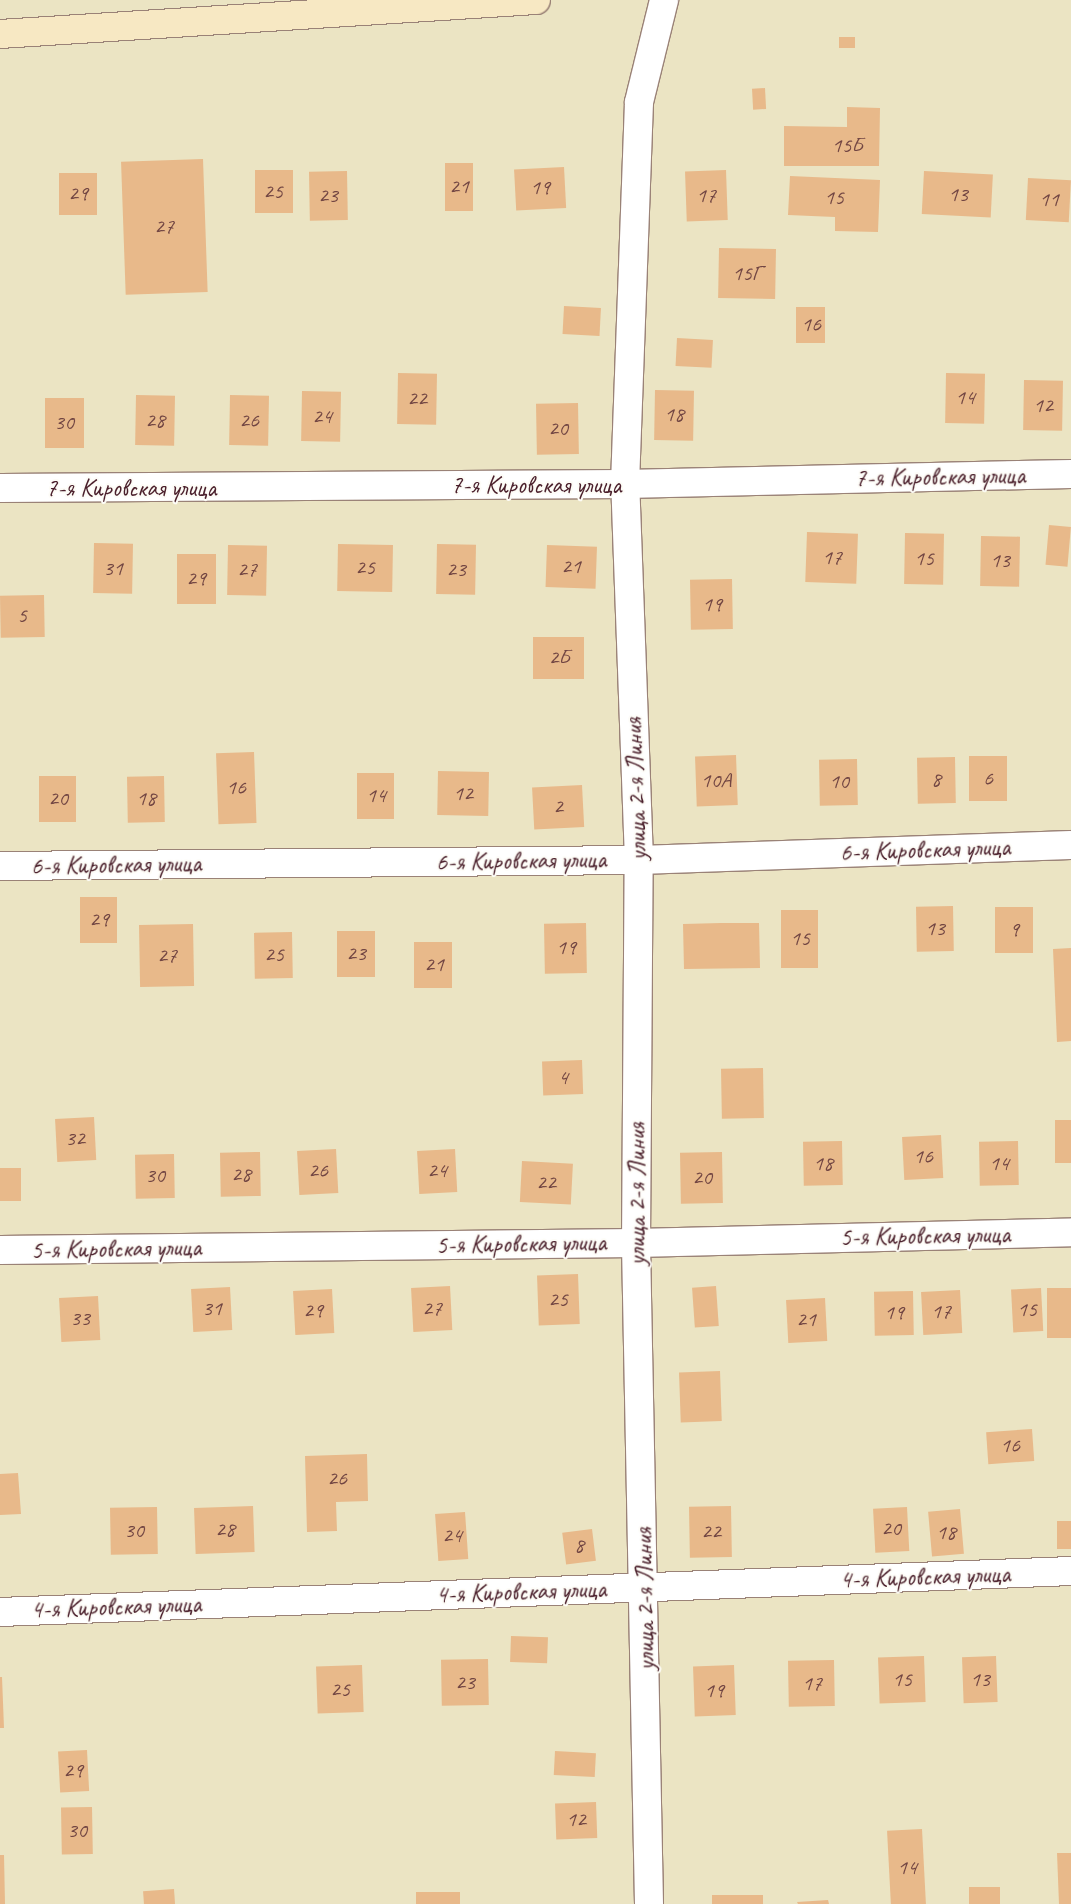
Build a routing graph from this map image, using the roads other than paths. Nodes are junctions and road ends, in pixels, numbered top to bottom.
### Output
1 (536, 0) edge
2 (664, 0) edge
3 (0, 34) edge
4 (1071, 474) edge
5 (625, 484) junction
6 (0, 488) edge
7 (1071, 845) edge
8 (639, 860) junction
9 (0, 866) edge
10 (1071, 1232) edge
11 (636, 1243) junction
12 (0, 1250) edge
13 (1071, 1571) edge
14 (645, 1587) junction
15 (0, 1612) edge
16 (650, 1904) edge

1 - 3 main road
2 - 5 street, улица 2-я Линия
4 - 5 street, 7-я Кировская улица
5 - 6 street, 7-я Кировская улица
5 - 8 street, улица 2-я Линия
7 - 8 street, 6-я Кировская улица
8 - 9 street, 6-я Кировская улица
8 - 11 street, улица 2-я Линия
10 - 11 street, 5-я Кировская улица
11 - 12 street, 5-я Кировская улица
11 - 14 street, улица 2-я Линия
13 - 14 street, 4-я Кировская улица
14 - 15 street, 4-я Кировская улица
14 - 16 street, улица 2-я Линия

